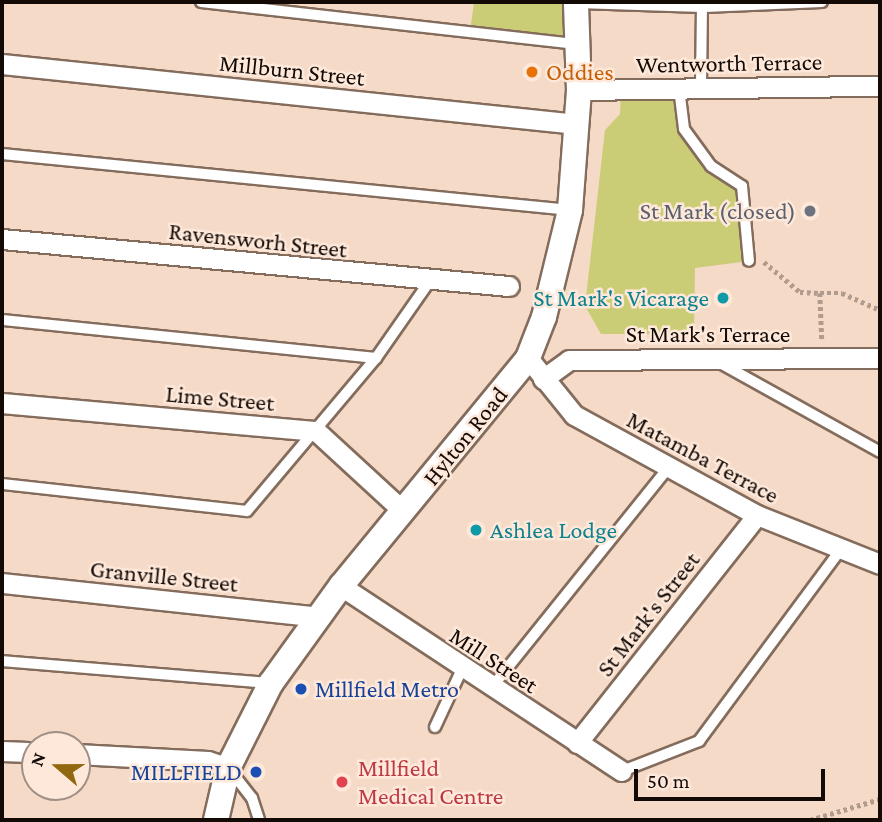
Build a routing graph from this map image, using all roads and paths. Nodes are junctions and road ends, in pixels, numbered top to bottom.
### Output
1 (201, 2) edge
2 (576, 2) edge
3 (822, 2) edge
4 (702, 5) edge
5 (577, 44) junction
6 (2, 64) edge
7 (701, 86) junction
8 (880, 86) edge
9 (679, 87) junction
10 (579, 90) junction
11 (577, 124) junction
12 (2, 154) edge
13 (570, 210) junction
14 (2, 239) edge
15 (749, 261) joint
16 (429, 282) junction
17 (509, 286) dead end
18 (820, 293) junction
19 (880, 310) edge
20 (2, 320) edge
21 (376, 358) junction
22 (528, 358) junction
23 (713, 358) junction
24 (822, 358) junction
25 (880, 358) edge
26 (543, 379) junction
27 (2, 403) edge
28 (316, 431) junction
29 (880, 452) edge
30 (669, 467) junction
31 (2, 484) edge
32 (403, 511) junction
33 (757, 514) junction
34 (841, 549) junction
35 (880, 564) edge
36 (2, 583) edge
37 (341, 586) junction
38 (320, 617) junction
39 (2, 661) edge
40 (462, 669) junction
41 (271, 683) junction
42 (492, 687) junction
43 (436, 727) dead end
44 (577, 743) junction
45 (2, 751) edge
46 (21, 752) edge
47 (91, 755) edge
48 (229, 768) junction
49 (622, 771) joint
50 (880, 799) edge
51 (216, 820) edge
52 (259, 820) edge
53 (810, 820) edge

1 - 5 lane
2 - 4 lane
2 - 5 street, Hylton Road
3 - 4 lane
4 - 7 lane
5 - 10 street, Hylton Road
6 - 11 street, Millburn Street
7 - 8 street, Wentworth Terrace
7 - 9 street, Wentworth Terrace
9 - 10 street, Wentworth Terrace
9 - 15 lane
10 - 11 street, Hylton Road
11 - 13 street, Hylton Road
12 - 13 lane
13 - 22 street, Hylton Road
14 - 16 street, Ravensworh Street
15 - 18 path
16 - 17 street, Ravensworh Street
16 - 21 lane
18 - 19 path
18 - 24 path
20 - 21 lane
21 - 28 lane
22 - 26 street, Matamba Terrace
22 - 32 street, Hylton Road
23 - 24 street, St Mark's Terrace
23 - 26 street, St Mark's Terrace
23 - 29 lane
24 - 25 street, St Mark's Terrace
26 - 30 street, Matamba Terrace
27 - 28 street, Lime Street
28 - 31 lane
28 - 32 street
30 - 33 street, Matamba Terrace
30 - 42 lane
32 - 37 street, Hylton Road
33 - 34 street, Matamba Terrace
33 - 44 street, St Mark's Street
34 - 35 street, Matamba Terrace
34 - 49 lane
36 - 38 street, Granville Street
37 - 38 street, Hylton Road
37 - 40 street, Mill Street
38 - 41 street, Hylton Road
39 - 41 lane
40 - 42 street, Mill Street
40 - 43 lane
41 - 48 street, Hylton Road
42 - 44 street, Mill Street
44 - 49 street, Mill Street
45 - 46 street
47 - 48 street
48 - 51 street, Hylton Road
48 - 52 lane
50 - 53 path

